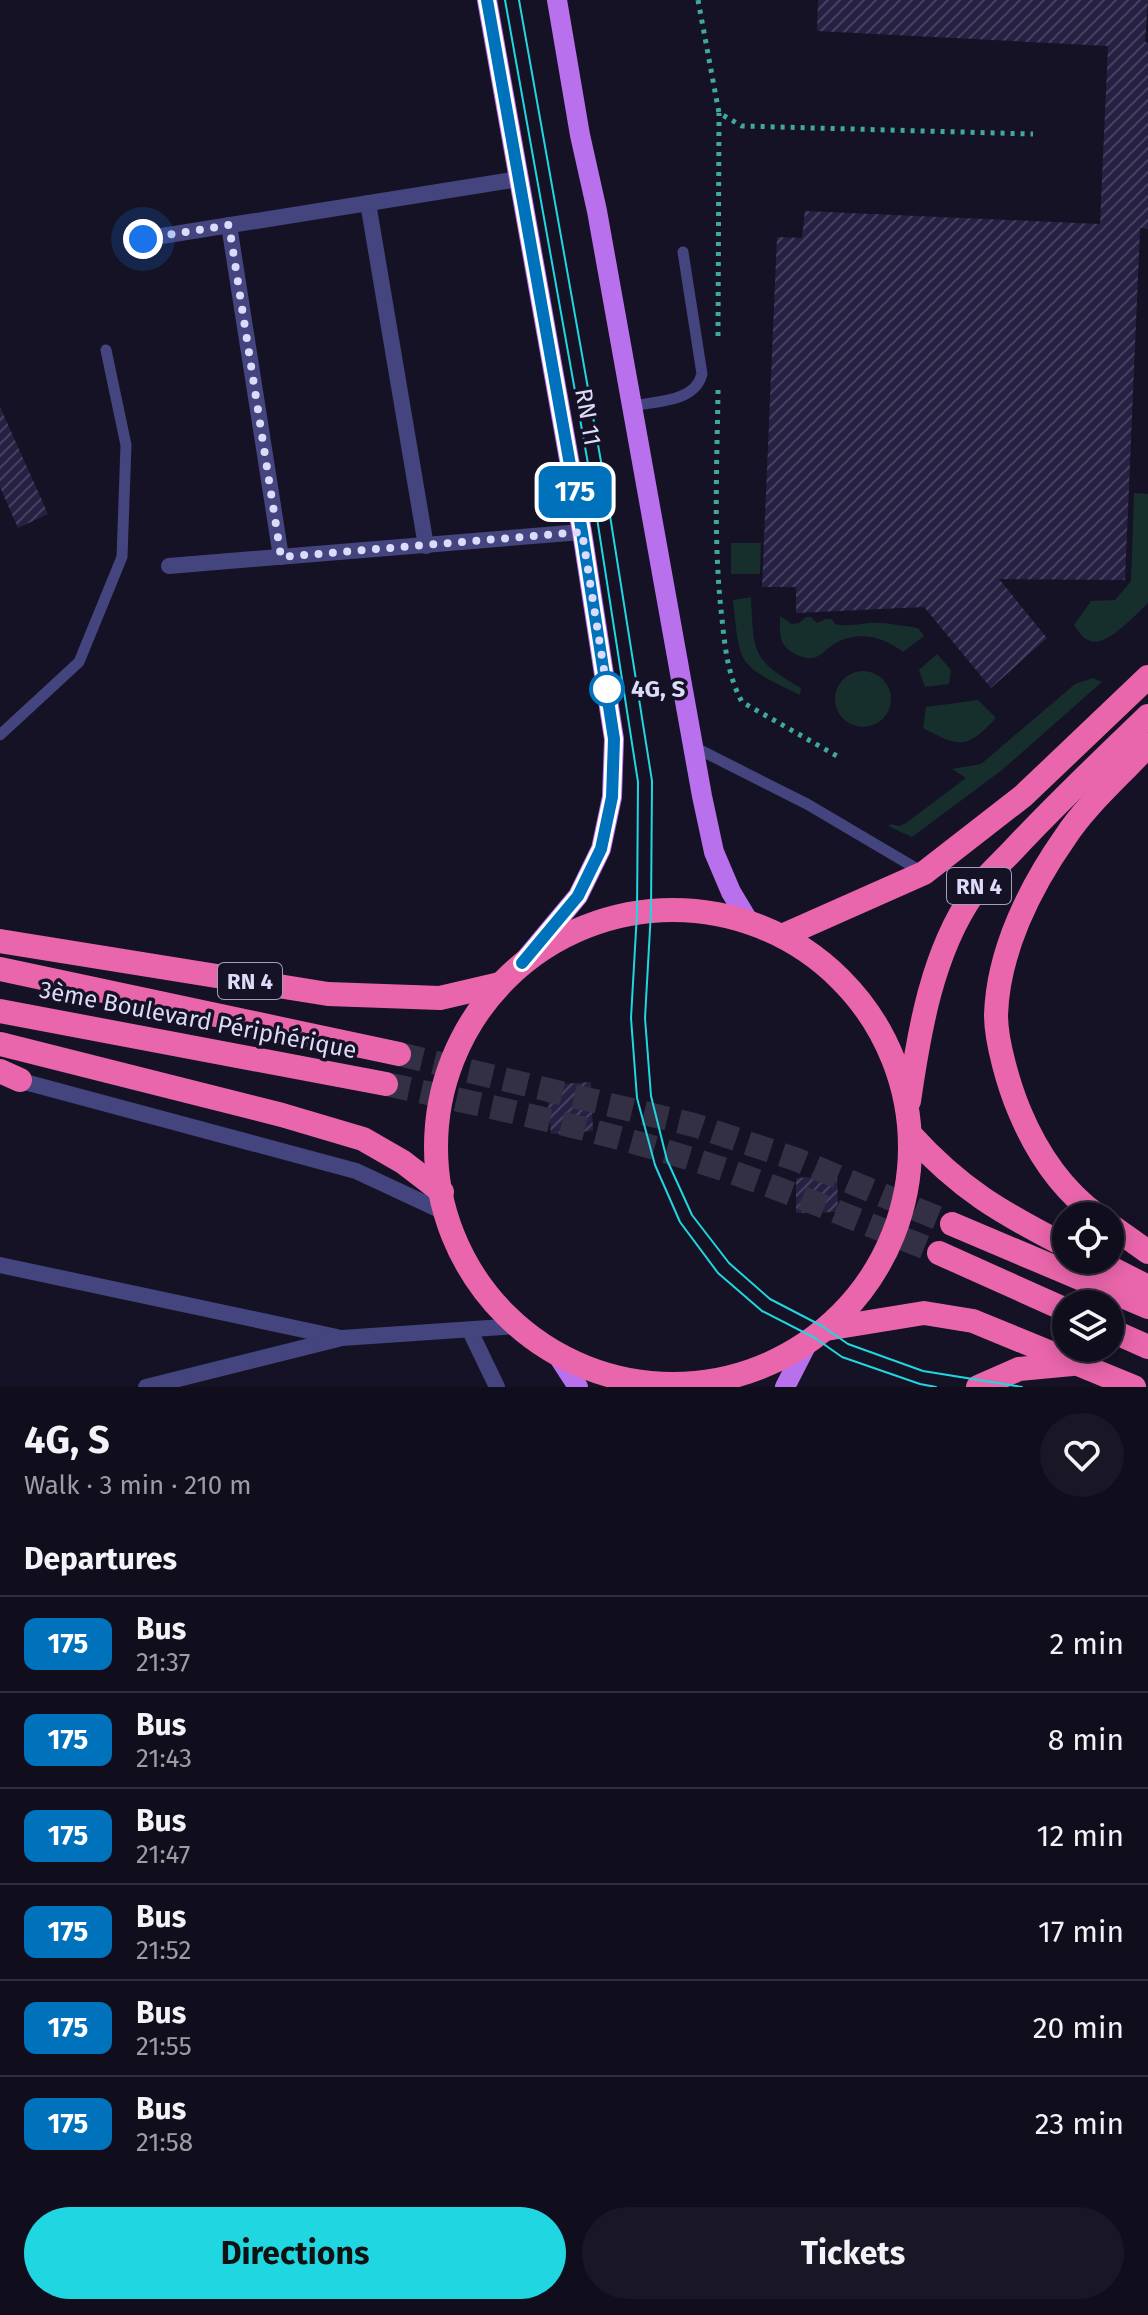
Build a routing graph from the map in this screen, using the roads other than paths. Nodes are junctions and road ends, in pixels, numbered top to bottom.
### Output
1 (487, 0) edge
2 (557, 0) edge
3 (519, 179) junction
4 (368, 203) junction
5 (229, 225) junction
6 (143, 239) dead end
7 (683, 252) dead end
8 (106, 350) dead end
9 (632, 406) junction
10 (582, 532) junction
11 (426, 546) junction
12 (281, 557) junction
13 (169, 566) dead end
14 (1148, 677) edge
15 (1148, 716) edge
16 (0, 735) edge
17 (1148, 745) edge
18 (693, 747) junction
19 (924, 873) junction
20 (749, 922) junction
21 (782, 936) junction
22 (0, 941) edge
23 (522, 963) junction
24 (0, 969) edge
25 (500, 984) junction
26 (0, 1011) edge
27 (0, 1044) edge
28 (399, 1054) tunnel mouth
29 (7, 1076) edge
30 (386, 1084) tunnel mouth
31 (908, 1123) junction
32 (444, 1202) junction
33 (1079, 1202) edge
34 (952, 1224) tunnel mouth
35 (1124, 1235) edge
36 (1052, 1238) edge
37 (1148, 1252) edge
38 (939, 1253) tunnel mouth
39 (0, 1265) edge
40 (1122, 1274) edge
41 (1148, 1287) edge
42 (1052, 1304) edge
43 (1148, 1307) edge
44 (517, 1326) junction
45 (826, 1329) junction
46 (470, 1331) junction
47 (1124, 1336) edge
48 (342, 1338) junction
49 (807, 1344) junction
50 (1148, 1347) edge
51 (558, 1356) junction
52 (1076, 1364) junction
53 (146, 1387) edge
54 (497, 1387) edge
55 (578, 1387) edge
56 (785, 1387) edge
57 (978, 1387) edge
58 (1134, 1387) edge

1 - 3 main road, RN 11
2 - 9 main road, RN 11
3 - 4 street
3 - 10 main road, RN 11
4 - 5 street
4 - 11 street
5 - 6 street
5 - 12 street
7 - 9 lane
8 - 16 lane
9 - 18 main road, RN 11
10 - 11 street
10 - 23 main road, RN 11
11 - 12 street
12 - 13 street
14 - 19 highway, RN 4
15 - 31 highway, RN 4
17 - 33 highway
18 - 19 lane
18 - 20 main road, RN 11
19 - 21 highway, RN 4
20 - 21 highway
20 - 23 highway
21 - 31 highway
22 - 25 highway, RN 4
23 - 25 highway
24 - 28 highway, 3ème Boulevard Périphérique / RN 4
25 - 32 highway
26 - 30 highway, 3ème Boulevard Périphérique
27 - 32 highway
29 - 32 street
31 - 36 highway
31 - 45 highway
32 - 44 highway
34 - 43 highway
35 - 37 highway
38 - 42 highway
39 - 48 street
40 - 41 highway
44 - 46 street
44 - 51 highway
45 - 49 highway
45 - 52 highway
46 - 48 street
46 - 54 street
47 - 50 highway
48 - 53 street
49 - 51 highway
49 - 56 main road
51 - 55 main road
52 - 57 highway
52 - 58 highway

